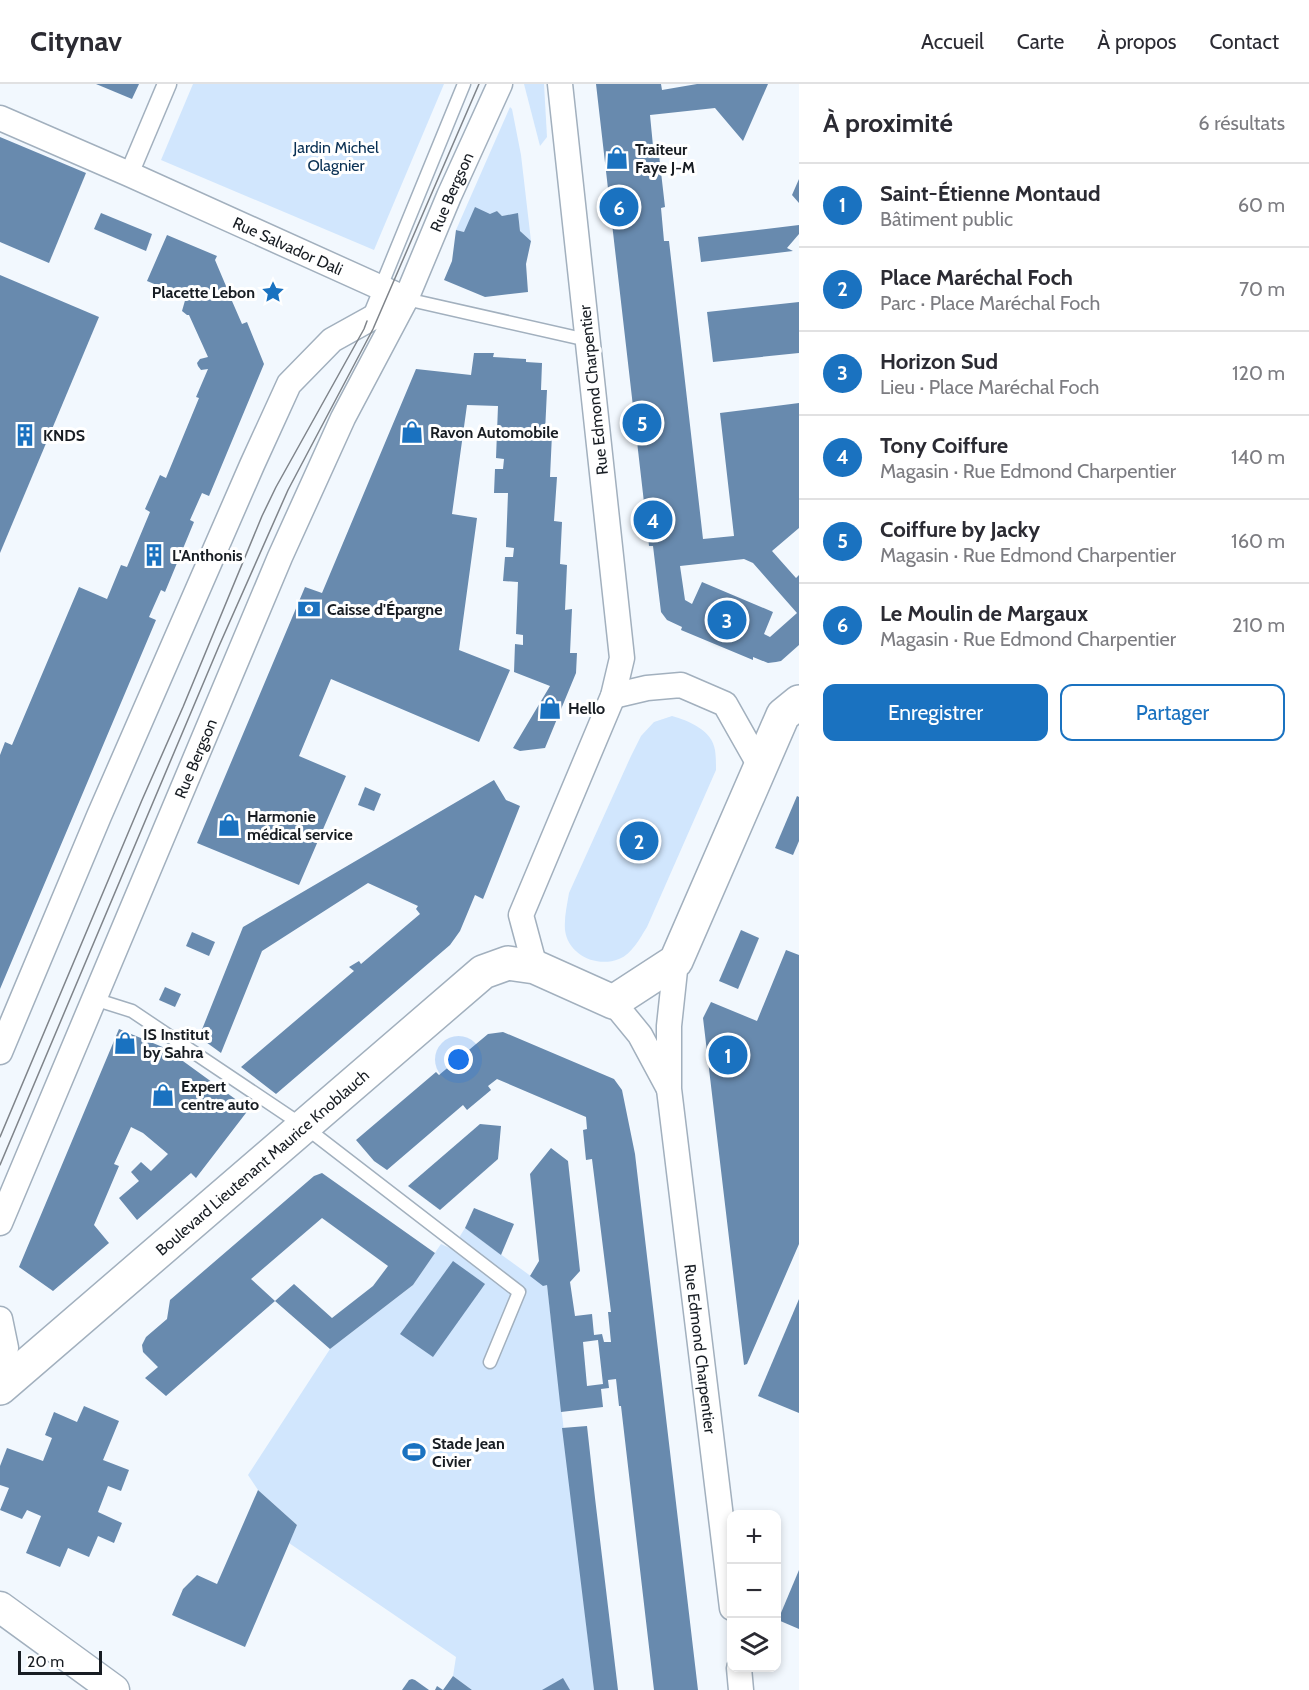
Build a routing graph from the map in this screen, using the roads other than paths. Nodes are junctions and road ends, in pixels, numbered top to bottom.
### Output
1 (167, 84) edge
2 (464, 84) edge
3 (500, 84) edge
4 (560, 84) edge
5 (0, 118) edge
6 (129, 174) junction
7 (380, 288) junction
8 (406, 299) junction
9 (367, 321) junction
10 (587, 340) junction
11 (614, 696) junction
12 (791, 708) edge
13 (760, 766) junction
14 (675, 961) junction
15 (535, 968) junction
16 (94, 999) junction
17 (613, 1002) junction
18 (0, 1052) edge
19 (669, 1089) junction
20 (305, 1126) junction
21 (0, 1223) edge
22 (0, 1319) edge
23 (490, 1362) dead end
24 (0, 1367) edge
25 (0, 1388) edge
26 (727, 1567) edge
27 (0, 1607) edge
28 (739, 1672) edge
29 (114, 1690) edge
30 (741, 1690) edge

1 - 6 street
2 - 7 lane
3 - 8 street, Rue Bergson
4 - 10 street, Rue Edmond Charpentier
5 - 6 street, Rue Salvador Dali
6 - 7 street, Rue Salvador Dali
7 - 8 street, Rue Salvador Dali
7 - 9 lane
8 - 9 street
8 - 10 lane, Rue Salvador Dali
8 - 16 street, Rue Bergson
9 - 18 street
10 - 11 street, Rue Edmond Charpentier
11 - 13 street
11 - 15 street, Rue Edmond Charpentier
12 - 13 main road
13 - 14 main road
14 - 17 main road
14 - 19 street, Rue Edmond Charpentier
15 - 17 main road, Boulevard Lieutenant Maurice Knoblauch
15 - 20 main road, Boulevard Lieutenant Maurice Knoblauch
16 - 20 lane
16 - 21 street, Rue Bergson
17 - 19 street, Rue Edmond Charpentier
19 - 26 street, Rue Edmond Charpentier
20 - 23 lane
20 - 25 main road, Boulevard Lieutenant Maurice Knoblauch
22 - 24 street
27 - 29 street
28 - 30 street

